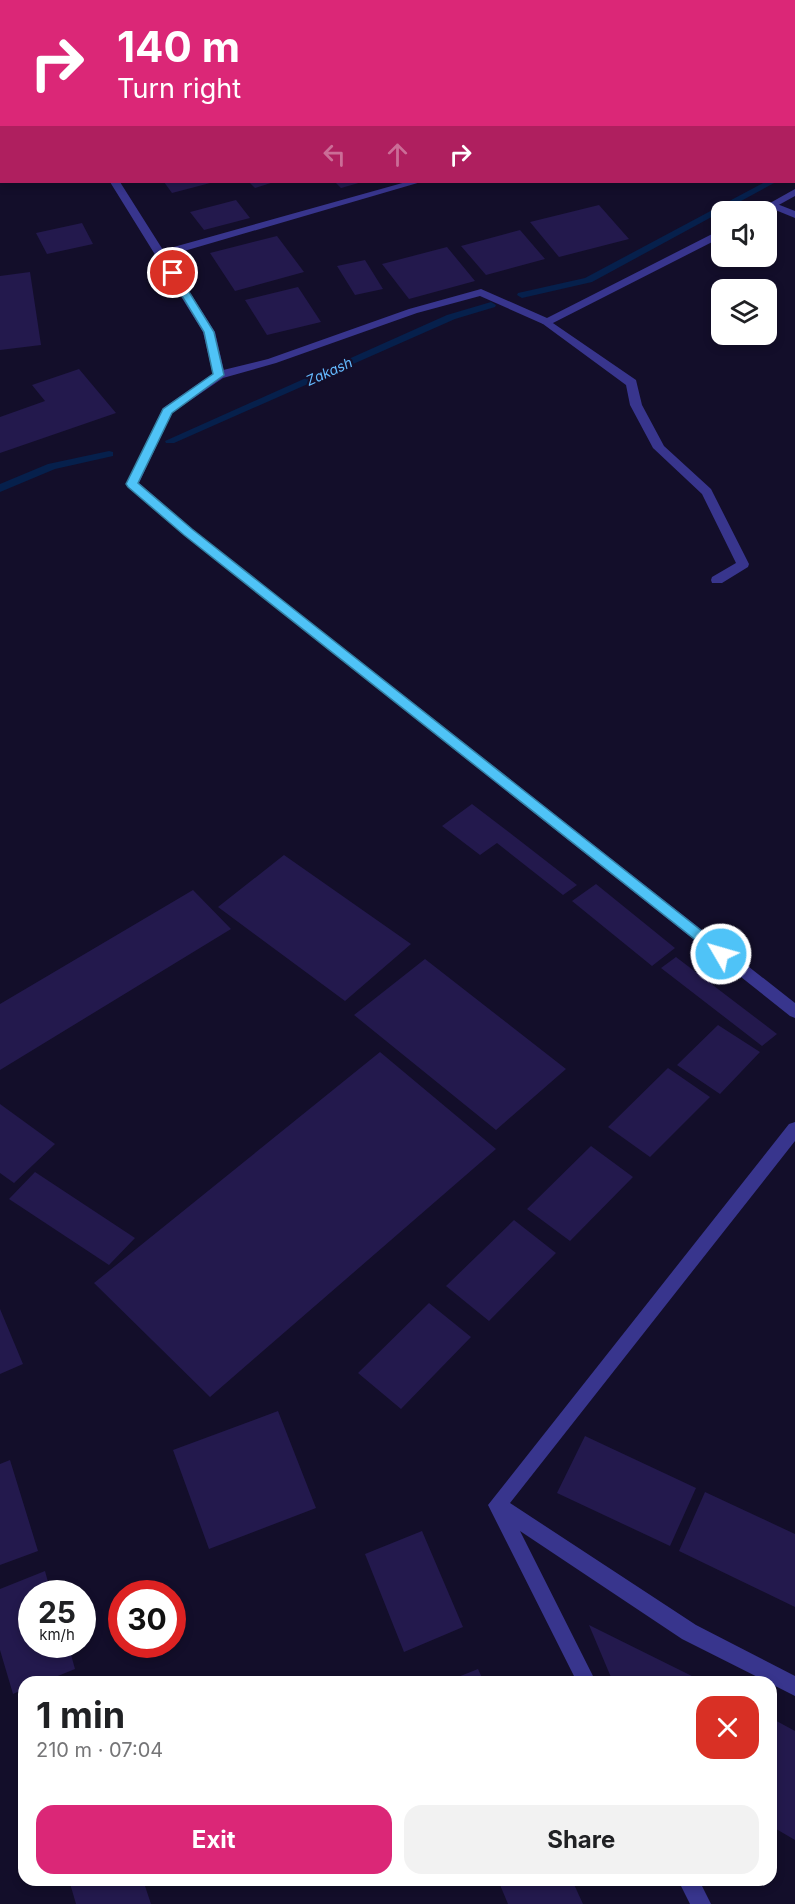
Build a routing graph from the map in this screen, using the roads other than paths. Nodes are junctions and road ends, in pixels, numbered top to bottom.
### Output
1 (116, 183) edge
2 (412, 183) edge
3 (795, 192) edge
4 (777, 202) edge
5 (777, 207) edge
6 (795, 214) edge
7 (711, 238) edge
8 (161, 254) junction
9 (546, 322) junction
10 (219, 375) junction
11 (717, 580) dead end
12 (795, 1012) edge
13 (795, 1129) edge
14 (497, 1505) junction
15 (584, 1676) edge
16 (775, 1676) edge
17 (777, 1677) edge
18 (795, 1686) edge
19 (691, 1886) edge
20 (701, 1904) edge

1 - 8 street
2 - 8 street
3 - 4 street
5 - 6 street
7 - 9 street
8 - 10 street
9 - 10 street
9 - 11 street
10 - 12 street
13 - 14 street
14 - 15 street
14 - 16 street
17 - 18 street
19 - 20 street

